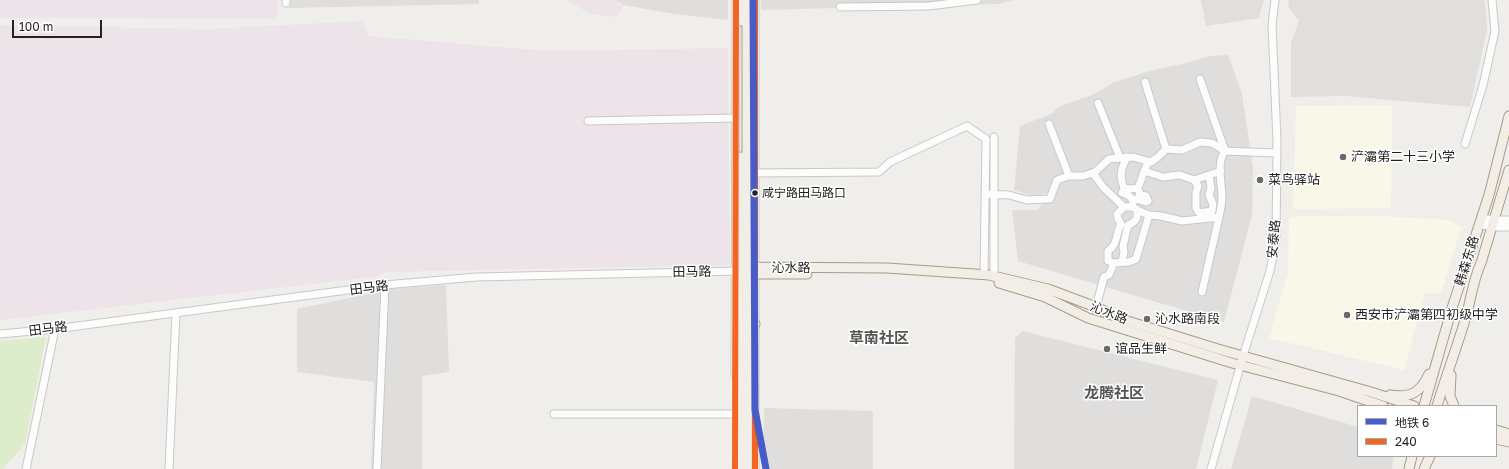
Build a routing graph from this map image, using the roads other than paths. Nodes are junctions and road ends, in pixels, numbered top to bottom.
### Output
1 (736, 0) edge
2 (741, 0) edge
3 (747, 0) edge
4 (755, 0) edge
5 (977, 0) edge
6 (1275, 0) edge
7 (1492, 0) edge
8 (929, 3) edge
9 (840, 7) dead end
10 (1200, 79) dead end
11 (1145, 82) dead end
12 (1098, 103) dead end
13 (1509, 116) edge
14 (735, 118) junction
15 (588, 121) dead end
16 (1049, 124) dead end
17 (994, 137) dead end
18 (1465, 144) dead end
19 (1166, 149) junction
20 (1226, 151) junction
21 (1277, 153) junction
22 (1123, 158) junction
23 (1151, 162) junction
24 (1509, 170) edge
25 (1144, 171) junction
26 (1221, 171) junction
27 (755, 173) junction
28 (1093, 173) junction
29 (1209, 175) junction
30 (1069, 176) junction
31 (1194, 180) junction
32 (1124, 188) junction
33 (1138, 188) junction
34 (985, 194) junction
35 (994, 194) junction
36 (1134, 206) junction
37 (1124, 207) junction
38 (1149, 215) junction
39 (1219, 217) junction
40 (1509, 220) edge
41 (1480, 221) junction
42 (1493, 224) junction
43 (1125, 225) junction
44 (1509, 227) edge
45 (1118, 262) junction
46 (747, 271) junction
47 (984, 275) junction
48 (994, 276) junction
49 (385, 285) junction
50 (1202, 292) dead end
51 (1096, 307) junction
52 (176, 313) junction
53 (755, 324) junction
54 (55, 329) junction
55 (0, 334) edge
56 (747, 342) junction
57 (1439, 351) junction
58 (1242, 360) junction
59 (1452, 362) junction
60 (1377, 394) junction
61 (1374, 404) edge
62 (1411, 405) edge
63 (1424, 405) edge
64 (1437, 405) edge
65 (1454, 405) edge
66 (554, 414) dead end
67 (735, 414) junction
68 (1497, 432) edge
69 (1509, 434) edge
70 (1509, 442) edge
71 (1410, 457) edge
72 (1424, 457) edge
73 (1430, 457) edge
74 (26, 469) edge
75 (168, 469) edge
76 (377, 469) edge
77 (735, 469) edge
78 (739, 469) edge
79 (747, 469) edge
80 (755, 469) edge
81 (1211, 469) edge
82 (1409, 469) edge
83 (1421, 469) edge
84 (1424, 469) edge

1 - 14 street
2 - 46 main road
3 - 46 main road
4 - 27 street
5 - 8 street
6 - 21 street, 安泰路
7 - 18 street
8 - 9 street
10 - 20 street
11 - 19 street
12 - 22 street
13 - 41 main road, 韩森东路
14 - 15 street
14 - 46 street
16 - 30 street
17 - 35 street
19 - 20 street
19 - 23 street
20 - 21 street
20 - 26 street
21 - 58 street, 安泰路
22 - 23 street
22 - 28 street
22 - 32 street
23 - 25 street
24 - 42 main road, 韩森东路
25 - 31 street
25 - 33 street
26 - 29 street
26 - 39 street
27 - 34 street
27 - 46 street
28 - 30 street
28 - 37 street
29 - 31 street
29 - 31 street
30 - 35 street
32 - 33 street
32 - 36 street
33 - 36 street
34 - 35 street
34 - 47 street
35 - 48 street
36 - 37 street
36 - 38 street
36 - 43 street
37 - 43 street
38 - 39 street
38 - 45 street
39 - 50 street
40 - 42 street
41 - 42 street
41 - 57 main road, 韩森东路
42 - 44 street
42 - 59 main road, 韩森东路
43 - 45 street
43 - 45 street
45 - 51 street
46 - 47 main road, 沁水路
46 - 49 street, 田马路
46 - 53 street
46 - 56 main road
46 - 58 main road, 沁水路
46 - 67 street
46 - 78 main road
47 - 48 main road, 沁水路
48 - 51 main road, 沁水路
49 - 52 street, 田马路
49 - 76 street
51 - 58 main road, 沁水路
52 - 54 street, 田马路
52 - 75 street
53 - 56 main road
53 - 80 street
54 - 55 street, 田马路
54 - 74 street
56 - 79 main road
57 - 60 main road
57 - 63 main road, 韩森东路
58 - 60 main road, 沁水路
58 - 61 main road, 沁水路
58 - 81 street, 安泰路
59 - 64 main road, 韩森东路
59 - 65 main road
60 - 62 main road, 沁水路
66 - 67 street
67 - 77 street
68 - 69 main road
68 - 70 main road
71 - 82 main road
72 - 83 main road
73 - 84 main road

